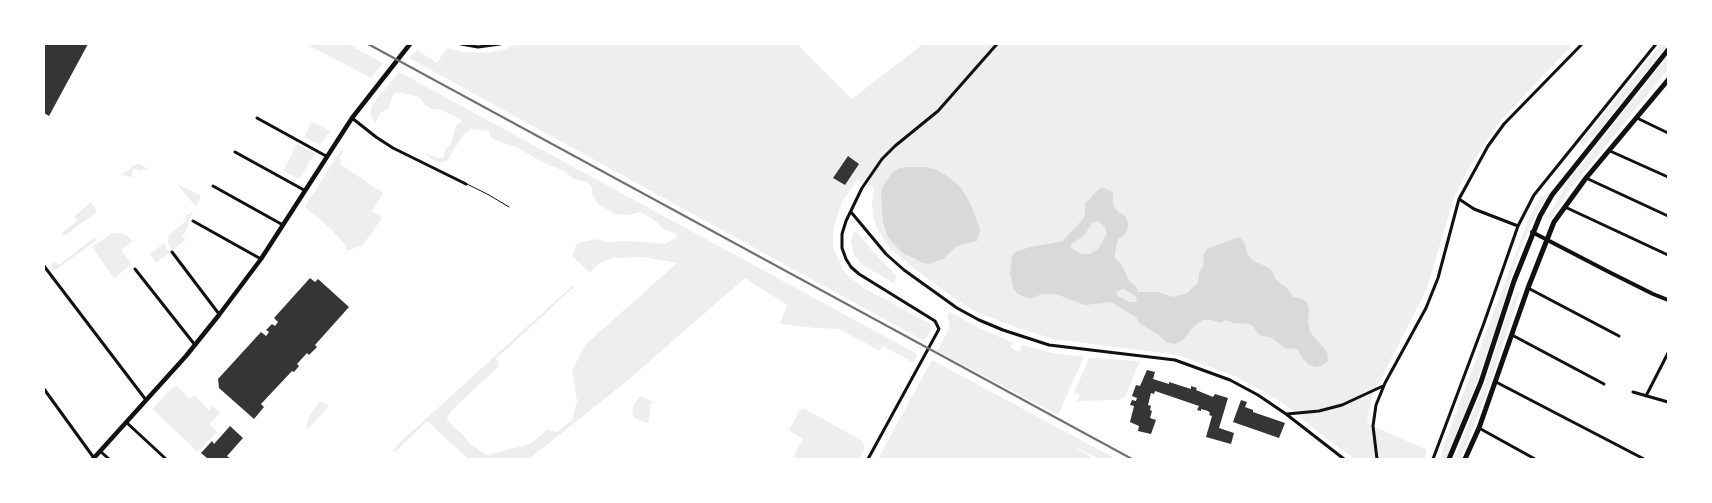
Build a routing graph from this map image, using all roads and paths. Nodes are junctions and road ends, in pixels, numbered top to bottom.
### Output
1 (461, 44) edge
2 (500, 44) edge
3 (998, 44) edge
4 (1582, 44) edge
5 (1656, 44) edge
6 (408, 46) edge
7 (1668, 50) edge
8 (1668, 80) edge
9 (1666, 86) edge
10 (257, 118) dead end
11 (352, 118) junction
12 (1637, 118) junction
13 (1668, 133) edge
14 (1610, 151) junction
15 (235, 152) dead end
16 (326, 156) junction
17 (1668, 177) edge
18 (1586, 178) junction
19 (466, 184) joint
20 (213, 186) dead end
21 (304, 190) junction
22 (1459, 199) junction
23 (509, 207) dead end
24 (1564, 207) junction
25 (851, 212) junction
26 (1668, 216) edge
27 (193, 221) dead end
28 (283, 225) junction
29 (1518, 226) junction
30 (1532, 232) junction
31 (1547, 239) junction
32 (172, 252) dead end
33 (1668, 255) edge
34 (261, 259) junction
35 (44, 266) edge
36 (135, 269) dead end
37 (1528, 288) junction
38 (1668, 300) edge
39 (219, 315) junction
40 (1512, 335) junction
41 (1618, 336) dead end
42 (195, 345) junction
43 (1668, 354) edge
44 (1495, 382) junction
45 (1604, 384) dead end
46 (1383, 386) junction
47 (44, 389) edge
48 (1632, 392) dead end
49 (1646, 396) junction
50 (146, 400) junction
51 (1668, 402) edge
52 (1286, 414) junction
53 (126, 422) junction
54 (1479, 428) junction
55 (100, 451) junction
56 (94, 459) edge
57 (109, 459) edge
58 (166, 459) edge
59 (868, 459) edge
60 (1344, 459) edge
61 (1377, 459) edge
62 (1432, 459) edge
63 (1449, 459) edge
64 (1465, 459) edge
65 (1535, 459) edge
66 (1644, 459) edge

1 - 2 street
3 - 25 street
4 - 22 street
5 - 29 street
6 - 11 main road
7 - 30 highway
8 - 9 highway
9 - 12 highway
10 - 16 street
11 - 16 main road
11 - 19 street
12 - 13 street
12 - 14 highway
14 - 17 street
14 - 18 highway
15 - 21 street
16 - 21 main road
18 - 24 highway
18 - 26 street
19 - 23 lane
20 - 28 street
21 - 28 main road
22 - 29 street
22 - 46 street
24 - 31 highway
24 - 33 street
25 - 52 street
25 - 59 street
27 - 34 street
28 - 34 main road
29 - 62 street
30 - 31 street
30 - 63 highway
31 - 37 highway
31 - 38 street
32 - 39 street
34 - 39 main road
35 - 50 street
36 - 42 street
37 - 40 highway
37 - 41 street
39 - 42 main road
40 - 44 highway
40 - 45 street
42 - 50 main road
43 - 49 street
44 - 54 highway
44 - 66 street
46 - 52 street
46 - 61 street
47 - 56 street
48 - 49 street
49 - 51 street
50 - 53 main road
52 - 60 street
53 - 55 main road
53 - 58 street
54 - 64 highway
54 - 65 street
55 - 56 main road
55 - 57 street

